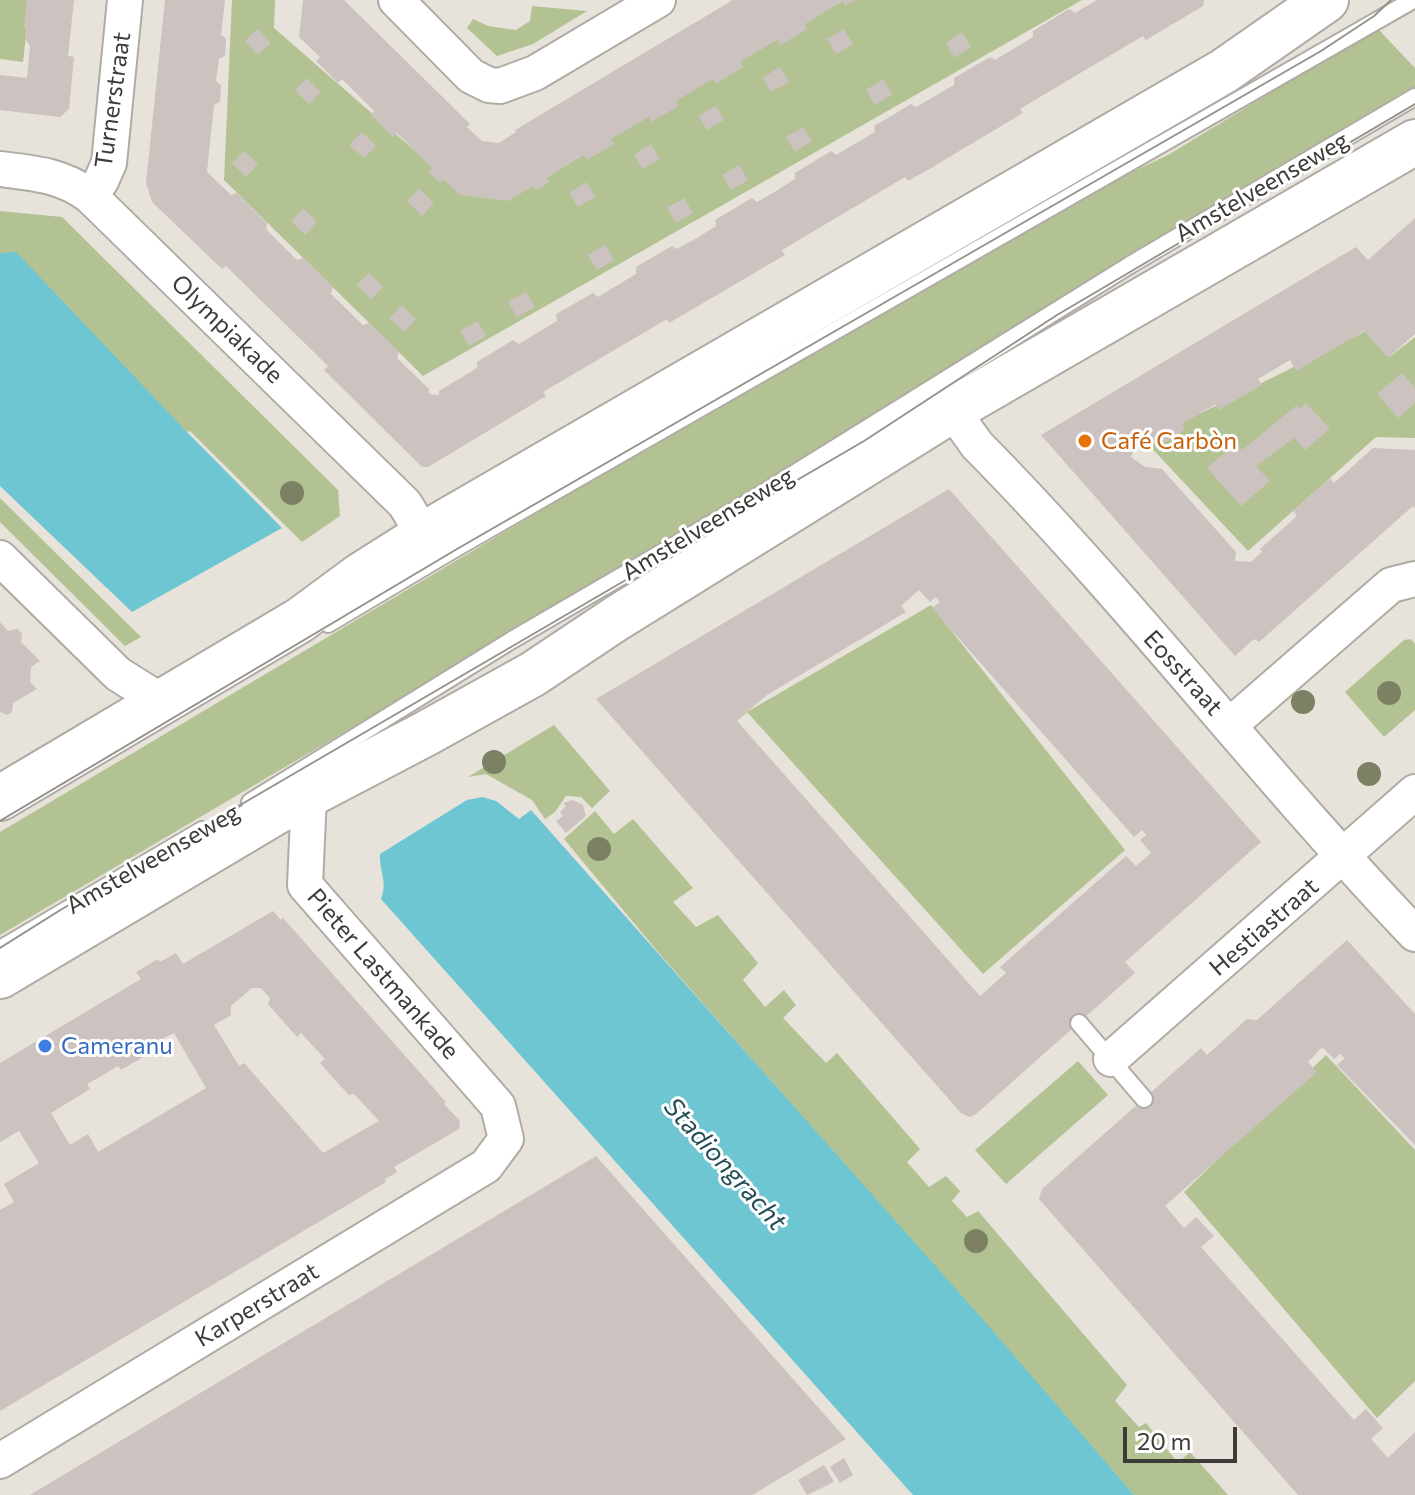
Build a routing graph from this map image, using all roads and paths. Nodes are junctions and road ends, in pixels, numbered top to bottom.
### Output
1 (125, 0) edge
2 (396, 0) edge
3 (658, 0) edge
4 (1326, 0) edge
5 (1413, 0) edge
6 (1396, 6) edge
7 (1415, 97) edge
8 (1415, 142) edge
9 (0, 169) edge
10 (90, 196) junction
11 (952, 410) junction
12 (424, 536) junction
13 (0, 558) edge
14 (1415, 579) edge
15 (310, 634) dead end
16 (161, 701) junction
17 (1230, 725) junction
18 (1415, 792) edge
19 (309, 795) junction
20 (0, 798) edge
21 (239, 809) dead end
22 (216, 822) dead end
23 (1343, 858) junction
24 (1415, 934) edge
25 (0, 949) edge
26 (0, 976) edge
27 (1079, 1023) dead end
28 (1111, 1059) junction
29 (1144, 1099) dead end
30 (506, 1139) joint
31 (0, 1461) edge

1 - 10 street, Turnerstraat
2 - 3 street
4 - 12 main road
5 - 6 lane
6 - 15 lane
7 - 21 lane, Amstelveenseweg
8 - 11 main road, Amstelveenseweg
9 - 10 street, Olympiakade
10 - 12 street, Olympiakade
11 - 17 street, Eosstraat
11 - 19 main road, Amstelveenseweg
12 - 16 main road
13 - 16 street
14 - 17 street
16 - 20 main road
17 - 23 street, Eosstraat
18 - 23 street, Hestiastraat
19 - 26 main road, Amstelveenseweg
19 - 30 street, Pieter Lastmankade
22 - 25 lane, Amstelveenseweg
23 - 24 street, Eosstraat
23 - 28 street, Hestiastraat
27 - 28 lane
28 - 29 lane
30 - 31 street, Karperstraat

